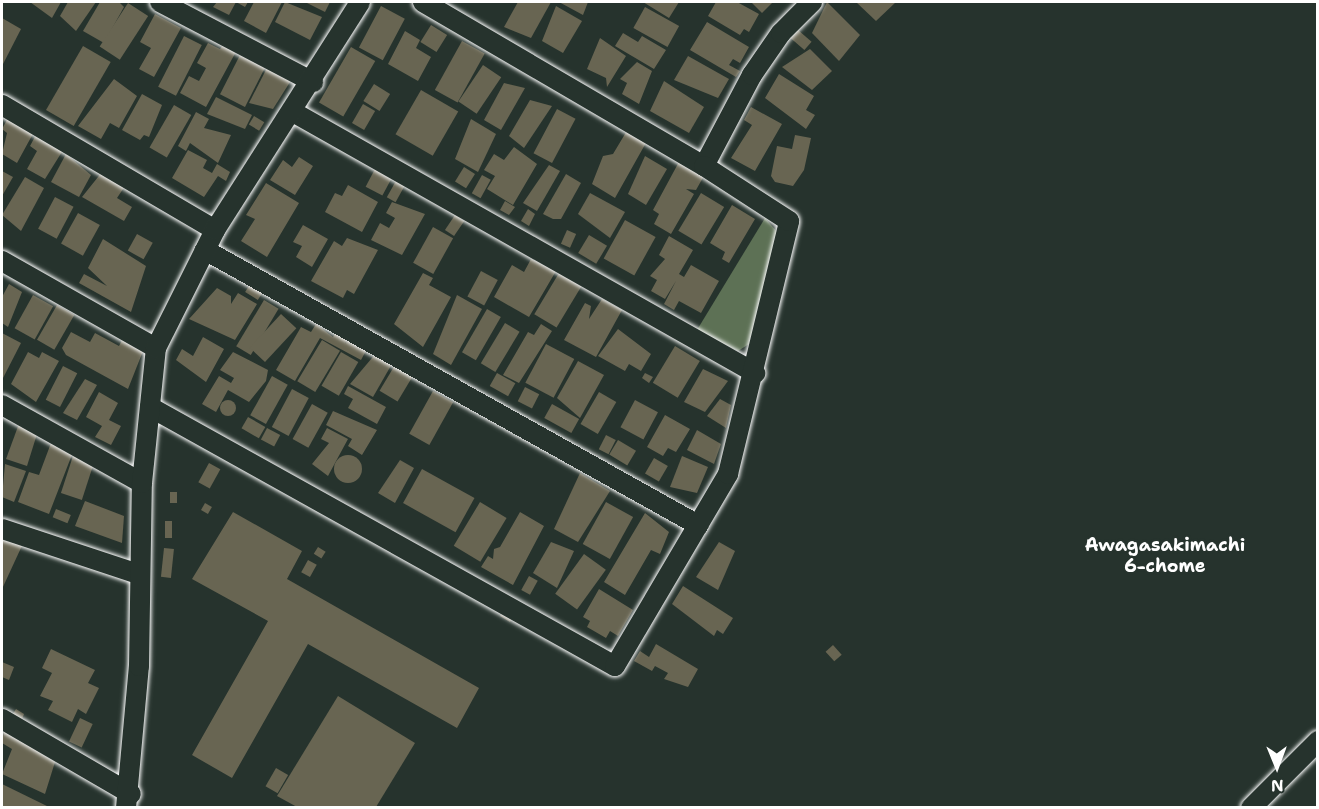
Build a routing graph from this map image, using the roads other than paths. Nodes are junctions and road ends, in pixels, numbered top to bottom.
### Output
1 (160, 2) edge
2 (360, 2) edge
3 (423, 2) edge
4 (812, 2) edge
5 (313, 82) junction
6 (2, 105) edge
7 (293, 112) junction
8 (704, 166) junction
9 (215, 230) junction
10 (205, 250) junction
11 (2, 261) edge
12 (156, 348) junction
13 (755, 373) junction
14 (2, 405) edge
15 (150, 407) junction
16 (142, 483) junction
17 (698, 525) junction
18 (2, 530) edge
19 (138, 574) junction
20 (2, 719) edge
21 (1317, 741) edge
22 (128, 801) edge
23 (1251, 807) edge

1 - 5 street
2 - 5 street
3 - 8 street
4 - 8 street
5 - 7 street
6 - 9 street
7 - 9 street
7 - 13 street
8 - 13 street
9 - 10 street
10 - 12 street
10 - 17 street
11 - 12 street
12 - 15 street
13 - 17 street
14 - 16 street
15 - 16 street
15 - 17 street
16 - 19 street
18 - 19 street
19 - 22 street
20 - 22 street
21 - 23 street

